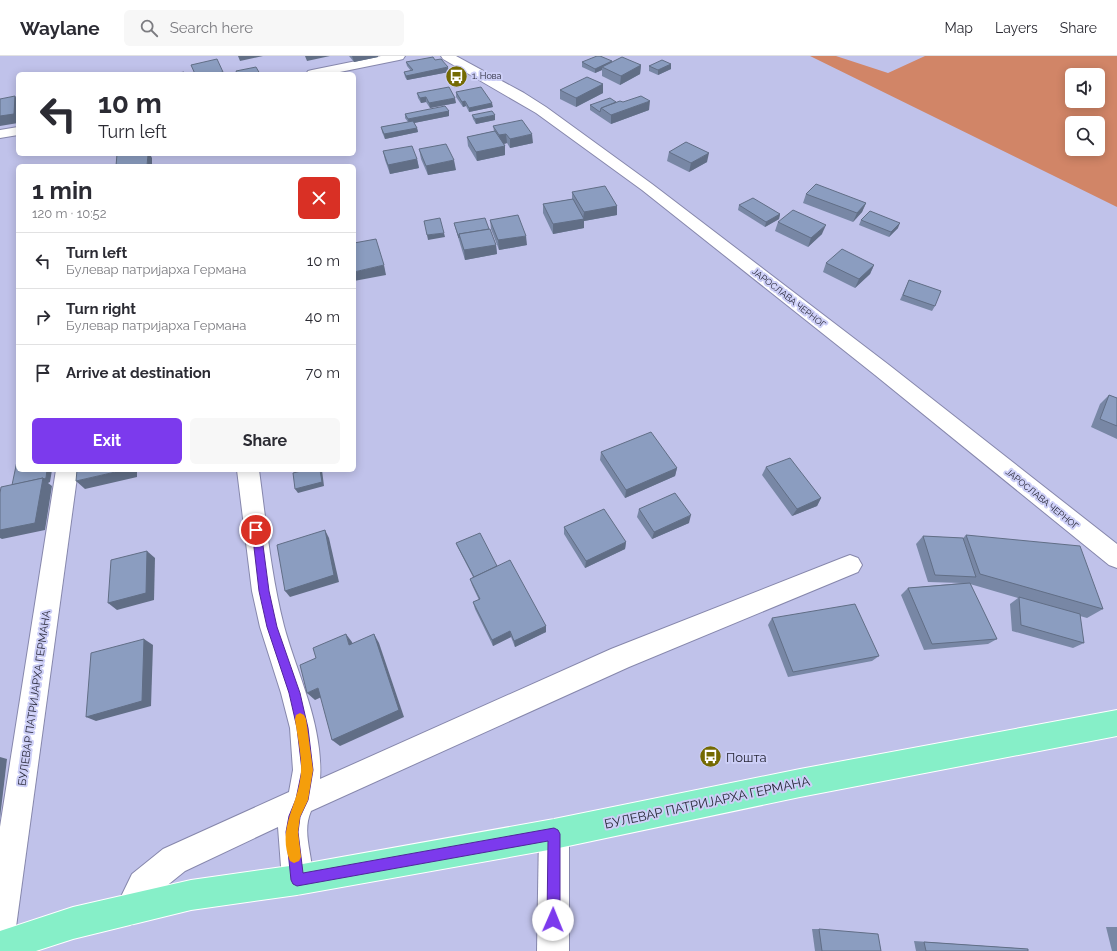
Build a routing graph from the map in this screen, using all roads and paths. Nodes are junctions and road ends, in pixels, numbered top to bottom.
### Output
1 (400, 56) edge
2 (447, 56) edge
3 (322, 72) edge
4 (16, 131) edge
5 (0, 134) edge
6 (67, 472) edge
7 (248, 472) edge
8 (1117, 558) edge
9 (850, 565) dead end
10 (1117, 723) edge
11 (302, 800) junction
12 (554, 834) junction
13 (297, 880) junction
14 (131, 909) junction
15 (0, 927) edge
16 (0, 947) edge
17 (553, 951) edge

1 - 3 street
2 - 8 street, ЈАРОСЛАВА ЧЕРНОГ
4 - 5 street
6 - 15 street, БУЛЕВАР ПАТРИЈАРХА ГЕРМАНА
7 - 11 street
9 - 11 street
10 - 12 main road, БУЛЕВАР ПАТРИЈАРХА ГЕРМАНА
11 - 13 street
11 - 14 street
12 - 13 main road, БУЛЕВАР ПАТРИЈАРХА ГЕРМАНА
12 - 17 street
13 - 14 main road, БУЛЕВАР ПАТРИЈАРХА ГЕРМАНА
14 - 16 main road, БУЛЕВАР ПАТРИЈАРХА ГЕРМАНА

